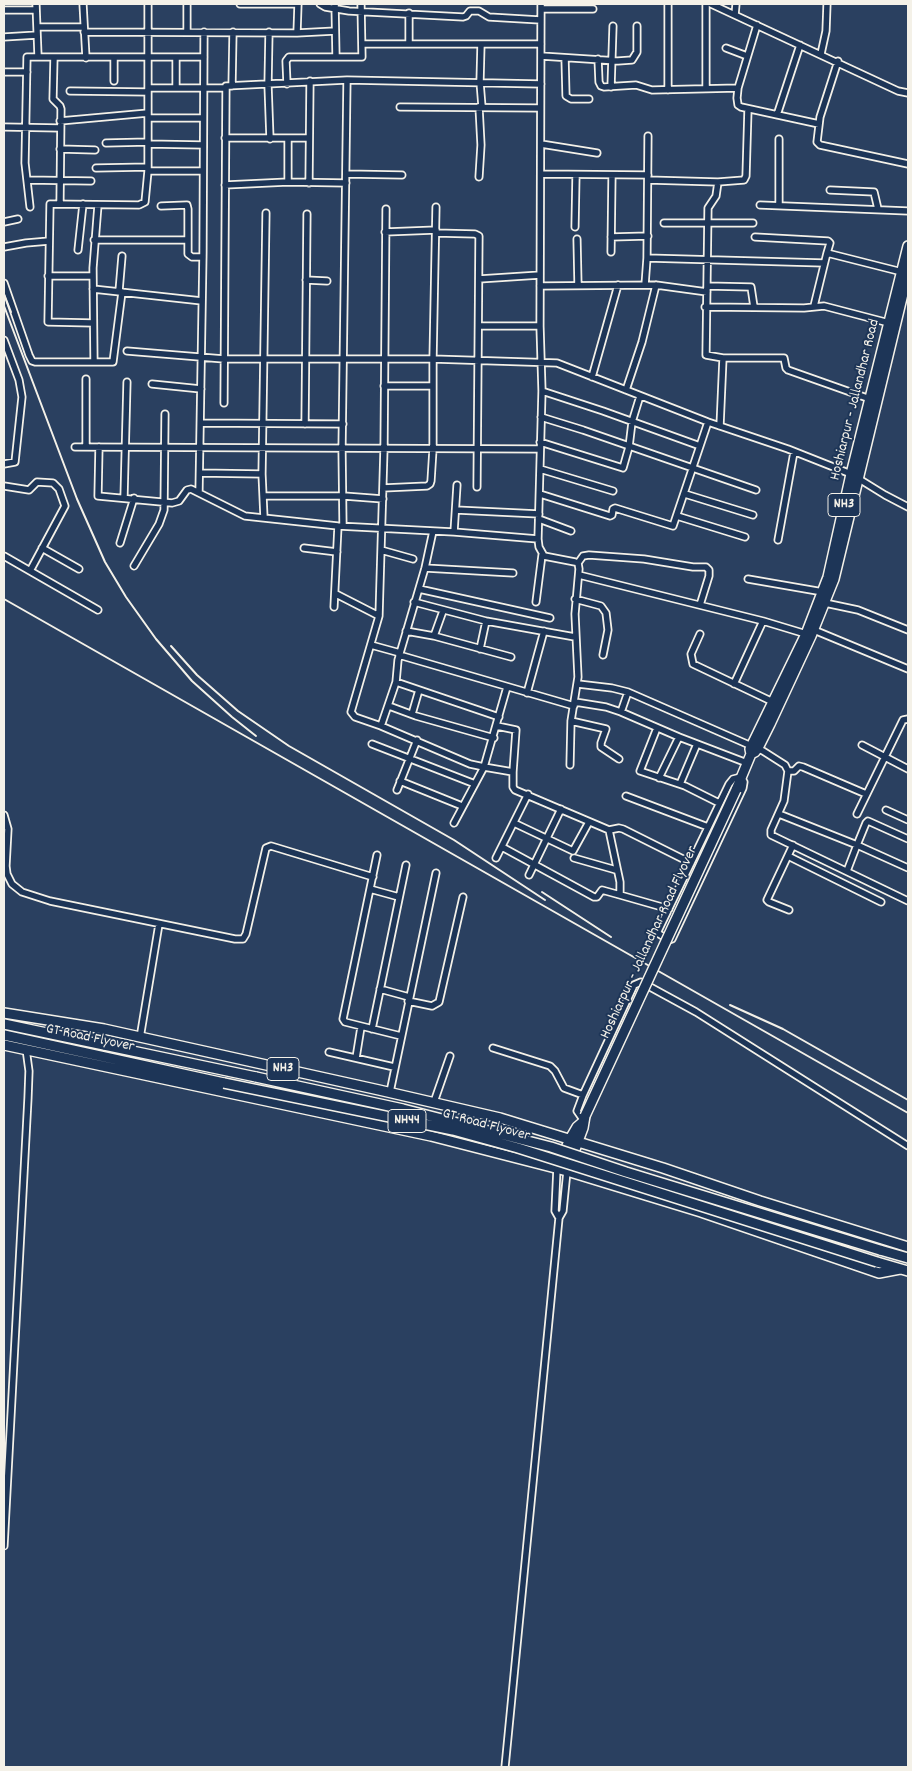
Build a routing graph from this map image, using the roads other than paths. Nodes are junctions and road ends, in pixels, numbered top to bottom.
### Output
1 (83, 4) edge
2 (148, 4) edge
3 (186, 4) edge
4 (240, 4) edge
5 (298, 4) edge
6 (320, 4) edge
7 (361, 4) edge
8 (668, 4) edge
9 (706, 4) edge
10 (711, 4) edge
11 (736, 4) edge
12 (827, 4) edge
13 (540, 6) edge
14 (36, 7) edge
15 (335, 7) edge
16 (593, 9) dead end
17 (4, 10) edge
18 (360, 11) junction
19 (409, 14) junction
20 (735, 15) junction
21 (540, 20) junction
22 (757, 25) junction
23 (613, 26) dead end
24 (637, 26) dead end
25 (37, 27) junction
26 (84, 30) junction
27 (335, 31) junction
28 (148, 32) junction
29 (187, 32) junction
30 (204, 32) junction
31 (233, 32) junction
32 (269, 32) junction
33 (297, 33) junction
34 (37, 35) junction
35 (4, 37) edge
36 (409, 43) junction
37 (362, 44) junction
38 (481, 44) junction
39 (541, 44) junction
40 (800, 45) junction
41 (726, 48) dead end
42 (821, 54) junction
43 (38, 56) junction
44 (541, 56) junction
45 (748, 56) junction
46 (54, 57) junction
47 (114, 57) junction
48 (148, 57) junction
49 (176, 57) junction
50 (204, 57) junction
51 (336, 57) junction
52 (86, 58) junction
53 (564, 58) junction
54 (598, 60) junction
55 (611, 60) junction
56 (838, 62) junction
57 (4, 72) edge
58 (26, 72) junction
59 (347, 80) junction
60 (114, 81) dead end
61 (310, 82) junction
62 (480, 82) junction
63 (287, 84) junction
64 (540, 84) junction
65 (268, 85) junction
66 (229, 87) junction
67 (611, 87) junction
68 (176, 88) junction
69 (203, 88) junction
70 (706, 88) junction
71 (738, 88) junction
72 (148, 90) junction
73 (668, 90) junction
74 (70, 91) dead end
75 (908, 93) edge
76 (589, 99) dead end
77 (400, 107) dead end
78 (480, 107) junction
79 (540, 108) junction
80 (748, 109) junction
81 (148, 115) junction
82 (777, 115) junction
83 (203, 118) junction
84 (60, 121) junction
85 (819, 124) junction
86 (4, 127) edge
87 (25, 127) junction
88 (60, 128) junction
89 (648, 136) dead end
90 (225, 138) junction
91 (308, 138) junction
92 (270, 139) junction
93 (288, 139) junction
94 (779, 139) dead end
95 (106, 143) dead end
96 (148, 143) junction
97 (541, 144) junction
98 (203, 145) junction
99 (60, 149) junction
100 (95, 150) dead end
101 (597, 153) dead end
102 (908, 164) edge
103 (96, 168) dead end
104 (148, 169) junction
105 (203, 171) junction
106 (347, 174) junction
107 (541, 174) junction
108 (402, 175) dead end
109 (576, 175) junction
110 (612, 175) junction
111 (479, 177) dead end
112 (648, 178) junction
113 (27, 180) junction
114 (60, 180) junction
115 (92, 181) dead end
116 (288, 182) junction
117 (718, 182) junction
118 (309, 183) junction
119 (346, 183) junction
120 (225, 185) junction
121 (830, 190) dead end
122 (60, 203) junction
123 (82, 204) junction
124 (98, 204) junction
125 (760, 205) dead end
126 (779, 205) junction
127 (161, 206) dead end
128 (30, 207) dead end
129 (436, 207) dead end
130 (386, 209) dead end
131 (878, 209) junction
132 (908, 211) edge
133 (266, 213) dead end
134 (307, 214) dead end
135 (18, 218) dead end
136 (4, 222) edge
137 (664, 223) dead end
138 (708, 223) junction
139 (753, 223) dead end
140 (575, 227) dead end
141 (436, 231) junction
142 (386, 232) junction
143 (648, 236) junction
144 (611, 237) junction
145 (755, 237) dead end
146 (577, 239) dead end
147 (94, 240) junction
148 (187, 240) junction
149 (49, 241) junction
150 (908, 246) edge
151 (4, 247) edge
152 (78, 250) dead end
153 (611, 252) dead end
154 (827, 253) junction
155 (122, 256) dead end
156 (203, 257) junction
157 (647, 258) junction
158 (707, 261) junction
159 (824, 263) junction
160 (905, 272) edge
161 (540, 275) junction
162 (48, 276) junction
163 (93, 276) junction
164 (479, 279) junction
165 (306, 280) junction
166 (327, 281) dead end
167 (4, 284) edge
168 (578, 285) junction
169 (618, 285) junction
170 (645, 285) junction
171 (656, 285) junction
172 (540, 286) junction
173 (93, 288) junction
174 (707, 289) junction
175 (121, 292) junction
176 (905, 297) edge
177 (202, 301) junction
178 (814, 306) junction
179 (706, 307) junction
180 (754, 307) junction
181 (93, 323) junction
182 (889, 323) junction
183 (479, 326) junction
184 (540, 326) junction
185 (4, 340) edge
186 (127, 351) dead end
187 (202, 358) junction
188 (723, 358) junction
189 (224, 359) junction
190 (345, 359) junction
191 (385, 359) junction
192 (433, 359) junction
193 (265, 360) junction
194 (306, 360) junction
195 (478, 360) junction
196 (94, 362) junction
197 (540, 362) junction
198 (592, 377) junction
199 (86, 379) dead end
200 (127, 382) dead end
201 (152, 384) dead end
202 (384, 386) junction
203 (433, 386) junction
204 (201, 389) junction
205 (626, 390) junction
206 (542, 391) junction
207 (640, 396) junction
208 (870, 399) junction
209 (224, 403) dead end
210 (165, 414) dead end
211 (541, 417) junction
212 (263, 422) junction
213 (632, 422) junction
214 (708, 422) junction
215 (201, 423) junction
216 (305, 424) junction
217 (343, 424) junction
218 (720, 426) junction
219 (540, 446) junction
220 (700, 446) junction
221 (75, 447) dead end
222 (86, 447) junction
223 (99, 447) junction
224 (126, 447) junction
225 (629, 447) junction
226 (166, 448) junction
227 (201, 448) junction
228 (263, 448) junction
229 (384, 448) junction
230 (342, 449) junction
231 (433, 449) junction
232 (477, 449) junction
233 (794, 452) junction
234 (4, 464) edge
235 (540, 469) junction
236 (693, 469) junction
237 (200, 473) junction
238 (262, 474) junction
239 (854, 477) junction
240 (457, 485) dead end
241 (4, 486) edge
242 (477, 487) dead end
243 (383, 488) junction
244 (756, 490) dead end
245 (613, 491) dead end
246 (199, 492) junction
247 (540, 494) junction
248 (685, 494) junction
249 (263, 496) junction
250 (344, 496) junction
251 (124, 497) junction
252 (134, 498) junction
253 (383, 499) junction
254 (165, 503) junction
255 (908, 507) edge
256 (456, 510) junction
257 (753, 515) dead end
258 (677, 516) junction
259 (539, 517) junction
260 (264, 518) junction
261 (341, 526) junction
262 (382, 528) junction
263 (432, 531) junction
264 (571, 531) dead end
265 (454, 532) junction
266 (745, 537) dead end
267 (538, 539) junction
268 (778, 540) dead end
269 (120, 542) dead end
270 (42, 548) junction
271 (304, 548) dead end
272 (381, 550) junction
273 (337, 552) junction
274 (542, 555) junction
275 (4, 556) edge
276 (413, 559) dead end
277 (578, 564) junction
278 (134, 566) dead end
279 (425, 568) junction
280 (79, 570) dead end
281 (30, 571) junction
282 (513, 573) dead end
283 (579, 575) junction
284 (748, 579) dead end
285 (420, 589) junction
286 (823, 592) junction
287 (336, 594) junction
288 (575, 599) junction
289 (414, 602) junction
290 (536, 602) dead end
291 (825, 603) junction
292 (700, 605) junction
293 (334, 607) dead end
294 (98, 610) dead end
295 (443, 611) junction
296 (379, 616) junction
297 (550, 618) dead end
298 (486, 621) junction
299 (763, 621) junction
300 (406, 630) junction
301 (908, 630) edge
302 (544, 631) junction
303 (810, 632) junction
304 (700, 634) dead end
305 (434, 636) junction
306 (575, 637) junction
307 (371, 645) junction
308 (480, 649) junction
309 (400, 654) junction
310 (602, 655) dead end
311 (511, 658) dead end
312 (908, 669) edge
313 (396, 682) junction
314 (578, 684) junction
315 (734, 684) junction
316 (507, 687) junction
317 (419, 690) junction
318 (528, 692) junction
319 (628, 692) junction
320 (774, 702) junction
321 (574, 704) junction
322 (389, 706) junction
323 (621, 712) junction
324 (412, 714) junction
325 (500, 717) junction
326 (908, 719) edge
327 (571, 722) junction
328 (381, 726) junction
329 (497, 726) junction
330 (657, 728) junction
331 (679, 737) junction
332 (494, 738) junction
333 (416, 740) junction
334 (372, 744) dead end
335 (697, 744) junction
336 (862, 745) dead end
337 (754, 749) junction
338 (885, 756) junction
339 (409, 759) junction
340 (619, 759) dead end
341 (748, 763) junction
342 (570, 765) dead end
343 (484, 767) junction
344 (908, 769) edge
345 (788, 771) junction
346 (513, 772) junction
347 (741, 777) junction
348 (659, 778) junction
349 (400, 781) junction
350 (474, 784) junction
351 (680, 784) junction
352 (397, 790) dead end
353 (528, 794) junction
354 (866, 794) junction
355 (626, 796) dead end
356 (719, 803) junction
357 (462, 806) junction
358 (561, 809) junction
359 (886, 810) dead end
360 (779, 814) junction
361 (857, 814) dead end
362 (4, 815) edge
363 (908, 820) edge
364 (589, 822) junction
365 (454, 823) dead end
366 (514, 823) junction
367 (708, 827) junction
368 (609, 830) junction
369 (547, 838) junction
370 (908, 839) edge
371 (793, 845) junction
372 (857, 845) junction
373 (502, 847) junction
374 (377, 855) dead end
375 (788, 856) junction
376 (496, 858) dead end
377 (574, 858) dead end
378 (819, 858) junction
379 (691, 863) junction
380 (535, 864) junction
381 (406, 865) dead end
382 (908, 868) edge
383 (814, 869) junction
384 (616, 870) junction
385 (846, 871) junction
386 (436, 873) dead end
387 (529, 875) dead end
388 (373, 877) junction
389 (370, 889) junction
390 (620, 895) junction
391 (399, 897) junction
392 (463, 897) dead end
393 (908, 901) edge
394 (880, 902) dead end
395 (670, 909) junction
396 (789, 910) dead end
397 (158, 924) junction
398 (380, 989) junction
399 (409, 999) junction
400 (4, 1013) edge
401 (4, 1024) edge
402 (361, 1027) junction
403 (372, 1028) junction
404 (4, 1035) edge
405 (401, 1036) junction
406 (140, 1038) junction
407 (27, 1044) junction
408 (4, 1045) edge
409 (493, 1048) dead end
410 (210, 1052) junction
411 (329, 1052) dead end
412 (450, 1056) dead end
413 (172, 1058) junction
414 (356, 1058) junction
415 (394, 1067) junction
416 (390, 1092) junction
417 (583, 1095) junction
418 (434, 1102) junction
419 (584, 1122) junction
420 (538, 1130) junction
421 (574, 1140) junction
422 (908, 1146) edge
423 (603, 1149) junction
424 (531, 1162) junction
425 (557, 1168) junction
426 (567, 1171) junction
427 (601, 1182) junction
428 (559, 1218) junction
429 (908, 1247) edge
430 (908, 1258) edge
431 (904, 1270) edge
432 (4, 1546) edge
433 (506, 1767) edge

1 - 26 street
2 - 28 street
3 - 29 street
4 - 5 street
5 - 33 street
6 - 15 street
7 - 18 street
8 - 73 street
9 - 70 street
10 - 20 street
11 - 20 street
12 - 42 street
13 - 16 street
13 - 21 street
14 - 17 street
14 - 25 street
15 - 18 street
15 - 27 street
18 - 19 street
18 - 37 street
19 - 21 street
19 - 36 street
20 - 22 street
21 - 39 street
22 - 40 street
22 - 45 street
23 - 55 street
24 - 55 street
25 - 26 street
25 - 34 street
26 - 28 street
26 - 52 street
27 - 33 street
27 - 51 street
28 - 29 street
28 - 48 street
29 - 30 street
30 - 31 street
30 - 50 street
31 - 32 street
31 - 66 street
32 - 33 street
32 - 65 street
34 - 35 street
34 - 43 street
36 - 37 street
36 - 38 street
37 - 51 street
38 - 39 street
38 - 62 street
39 - 44 street
40 - 42 street
40 - 82 street
41 - 45 street
42 - 56 street
43 - 46 street
43 - 58 street
44 - 53 street
44 - 64 street
45 - 71 street
46 - 52 street
46 - 84 street
47 - 48 street
47 - 52 street
47 - 60 street
48 - 49 street
48 - 72 street
49 - 50 street
49 - 68 street
50 - 69 street
51 - 63 street
53 - 54 street
53 - 76 street
54 - 55 street
54 - 67 street
55 - 67 street
56 - 75 street
56 - 85 street
57 - 58 street
58 - 87 street
59 - 61 street
59 - 62 street
59 - 106 street
61 - 63 street
61 - 91 street
62 - 64 street
62 - 78 street
63 - 65 street
64 - 79 street
65 - 66 street
65 - 92 street
66 - 69 street
66 - 90 street
67 - 73 street
68 - 69 street
68 - 72 street
69 - 83 street
70 - 71 street
70 - 73 street
71 - 80 street
72 - 74 street
72 - 81 street
77 - 78 street
78 - 79 street
78 - 111 street
79 - 97 street
80 - 82 street
80 - 117 street
81 - 83 street
81 - 84 street
81 - 96 street
82 - 85 street
83 - 98 street
84 - 88 street
85 - 102 street
86 - 87 street
87 - 88 street
87 - 113 street
88 - 99 street
89 - 112 street
90 - 92 street
90 - 120 street
91 - 93 street
91 - 118 street
92 - 93 street
93 - 116 street
94 - 126 street
95 - 96 street
96 - 98 street
96 - 104 street
97 - 101 street
97 - 107 street
98 - 105 street
99 - 100 street
99 - 114 street
103 - 104 street
104 - 105 street
104 - 124 street
105 - 156 street
106 - 108 street
106 - 119 street
107 - 109 street
107 - 161 street
109 - 110 street
109 - 140 street
110 - 112 street
110 - 144 street
112 - 117 street
112 - 143 street
113 - 114 street
113 - 128 street
114 - 115 street
114 - 122 street
116 - 118 street
116 - 120 street
117 - 138 street
118 - 119 street
119 - 190 street
120 - 189 street
121 - 131 street
122 - 123 street
122 - 149 street
123 - 124 street
123 - 152 street
124 - 147 street
125 - 126 street
126 - 131 street
127 - 148 street
129 - 141 street
130 - 142 street
131 - 132 street
133 - 193 street
134 - 165 street
135 - 136 street
137 - 138 street
138 - 139 street
138 - 158 street
141 - 142 street
141 - 164 street
141 - 192 street
142 - 191 street
143 - 144 street
143 - 157 street
144 - 153 street
145 - 154 street
146 - 168 street
147 - 148 street
147 - 163 street
148 - 156 street
149 - 151 street
149 - 162 street
150 - 160 highway, Hoshiarpur - Jallandhar Road / NH3
154 - 159 street
154 - 160 street
155 - 175 street
156 - 177 street
157 - 158 street
157 - 170 street
158 - 159 street
158 - 174 street
159 - 178 street
160 - 176 highway, Hoshiarpur - Jallandhar Road / NH3
160 - 182 highway, Hoshiarpur - Jallandhar Road / NH3
161 - 164 street
161 - 172 street
162 - 163 street
162 - 181 street
163 - 173 street
164 - 183 street
165 - 166 street
165 - 194 street
167 - 196 street
168 - 169 street
168 - 172 street
169 - 170 street
169 - 198 street
170 - 171 street
171 - 174 street
171 - 205 street
172 - 184 street
173 - 175 street
173 - 181 street
174 - 179 street
174 - 180 street
175 - 177 street
175 - 196 street
176 - 239 highway, Hoshiarpur - Jallandhar Road / NH3
177 - 187 street
178 - 180 street
178 - 182 street
179 - 180 street
179 - 188 street
181 - 196 street
182 - 208 highway, Hoshiarpur - Jallandhar Road / NH3
183 - 184 street
183 - 195 street
184 - 197 street
185 - 234 street
186 - 187 street
187 - 189 street
187 - 204 street
188 - 208 street
188 - 218 street
189 - 193 street
189 - 209 street
190 - 191 street
190 - 194 street
190 - 217 street
191 - 192 street
191 - 202 street
192 - 195 street
192 - 203 street
193 - 194 street
193 - 212 street
194 - 216 street
195 - 197 street
195 - 232 street
197 - 198 street
197 - 206 street
198 - 205 street
199 - 222 street
200 - 224 street
201 - 204 street
202 - 203 street
202 - 229 street
203 - 231 street
204 - 215 street
205 - 207 street
206 - 211 street
206 - 213 street
207 - 213 street
207 - 214 street
208 - 239 highway, Hoshiarpur - Jallandhar Road / NH3
210 - 226 street
211 - 219 street
211 - 225 street
212 - 215 street
212 - 216 street
212 - 228 street
213 - 220 street
213 - 225 street
214 - 218 street
214 - 220 street
215 - 227 street
216 - 217 street
217 - 230 street
218 - 233 street
219 - 225 street
219 - 232 street
219 - 235 street
220 - 236 street
221 - 222 street
222 - 223 street
223 - 224 street
223 - 251 street
224 - 226 street
224 - 251 street
225 - 236 street
226 - 227 street
226 - 254 street
227 - 228 street
227 - 237 street
228 - 230 street
228 - 238 street
229 - 230 street
229 - 231 street
229 - 243 street
230 - 250 street
231 - 232 street
231 - 243 street
232 - 242 street
233 - 239 street
233 - 268 street
235 - 245 street
235 - 247 street
236 - 244 street
236 - 248 street
237 - 238 street
237 - 246 street
238 - 249 street
239 - 255 street
239 - 286 highway, Hoshiarpur - Jallandhar Road / NH3
239 - 291 highway, Hoshiarpur - Jallandhar Road / NH3
240 - 256 street
241 - 270 street
243 - 253 street
246 - 254 street
246 - 260 street
247 - 258 street
247 - 259 street
248 - 257 street
248 - 258 street
249 - 250 street
249 - 260 street
250 - 253 street
250 - 261 street
251 - 252 street
252 - 254 street
252 - 269 street
253 - 262 street
254 - 278 street
256 - 259 street
256 - 265 street
258 - 266 street
259 - 264 street
259 - 267 street
260 - 261 street
261 - 262 street
261 - 273 street
262 - 263 street
262 - 272 street
263 - 265 street
263 - 279 street
265 - 267 street
267 - 274 street
270 - 280 street
270 - 281 street
271 - 273 street
272 - 276 street
272 - 296 street
273 - 287 street
274 - 277 street
274 - 290 street
275 - 281 street
277 - 283 street
277 - 292 street
279 - 282 street
279 - 285 street
281 - 294 street
283 - 288 street
283 - 292 street
284 - 286 street
285 - 289 street
285 - 297 street
286 - 303 highway, Hoshiarpur - Jallandhar Road / NH3
287 - 293 street
287 - 296 street
288 - 306 street
288 - 310 street
289 - 295 street
289 - 300 street
291 - 301 street
291 - 303 highway, Hoshiarpur - Jallandhar Road / NH3
292 - 299 street
295 - 298 street
295 - 305 street
296 - 307 street
298 - 302 street
298 - 308 street
299 - 303 street
299 - 315 street
300 - 305 street
300 - 309 street
302 - 306 street
302 - 318 street
303 - 312 street
303 - 320 highway, Hoshiarpur - Jallandhar Road / NH3
303 - 337 highway, Hoshiarpur - Jallandhar Road / NH3
304 - 315 street
305 - 308 street
306 - 314 street
307 - 309 street
307 - 328 street
308 - 311 street
309 - 313 street
309 - 316 street
313 - 317 street
313 - 322 street
314 - 319 street
314 - 321 street
315 - 320 street
316 - 318 street
316 - 325 street
317 - 324 street
317 - 325 street
318 - 321 street
319 - 323 street
319 - 337 street
320 - 337 highway, Hoshiarpur - Jallandhar Road / NH3
321 - 323 street
321 - 327 street
322 - 324 street
322 - 328 street
323 - 330 street
324 - 332 street
325 - 329 street
326 - 338 street
327 - 340 street
327 - 342 street
328 - 333 street
329 - 332 street
329 - 346 street
330 - 331 street
330 - 348 street
331 - 335 street
331 - 348 street
332 - 343 street
333 - 339 street
333 - 343 street
334 - 339 street
335 - 341 street
335 - 351 street
336 - 338 street
337 - 341 highway, Hoshiarpur - Jallandhar Road / NH3
337 - 345 street
338 - 344 street
338 - 354 street
339 - 349 street
339 - 350 street
341 - 347 highway, Hoshiarpur - Jallandhar Road / NH3
343 - 346 street
343 - 350 street
345 - 354 street
345 - 360 street
346 - 353 street
347 - 356 street
347 - 395 street
347 - 419 highway, Hoshiarpur - Jallandhar Road Flyover / NH3, bridge
348 - 351 street
349 - 352 street
349 - 357 street
350 - 357 street
351 - 356 street
353 - 358 street
353 - 366 street
354 - 361 street
355 - 367 street
356 - 367 street
357 - 365 street
358 - 364 street
358 - 369 street
359 - 363 street
360 - 371 street
360 - 372 street
362 - 397 street
364 - 368 street
364 - 369 street
366 - 369 street
366 - 373 street
367 - 379 street
368 - 379 street
368 - 384 street
369 - 380 street
370 - 372 street
371 - 375 street
371 - 378 street
372 - 382 street
372 - 385 street
373 - 376 street
373 - 380 street
374 - 388 street
375 - 383 street
375 - 396 street
377 - 384 street
378 - 383 street
378 - 385 street
379 - 395 street
380 - 387 street
380 - 390 street
381 - 391 street
383 - 394 street
384 - 390 street
385 - 393 street
386 - 399 street
388 - 389 street
388 - 397 street
389 - 391 street
389 - 402 street
390 - 395 street
391 - 398 street
392 - 399 street
397 - 406 street
398 - 399 street
398 - 403 street
399 - 405 street
400 - 406 highway, NH3
401 - 413 highway, NH44
402 - 403 street
402 - 414 street
403 - 405 street
404 - 407 highway, NH44
405 - 415 street
406 - 410 highway, NH3
407 - 408 highway, NH3
407 - 424 highway, NH3
407 - 431 highway, GT Road Flyover / NH44, bridge
407 - 432 street
409 - 417 street
410 - 413 highway
410 - 416 highway, NH3
411 - 414 street
412 - 418 street
413 - 430 highway, GT Road Flyover / NH44, bridge
414 - 415 street
415 - 416 street
416 - 418 highway, NH3
417 - 419 street
417 - 422 street
418 - 420 highway, NH3
419 - 421 highway, NH3
419 - 423 highway
420 - 421 highway, NH3
420 - 424 highway
421 - 423 highway
421 - 425 highway
421 - 426 highway, NH3
423 - 427 highway
423 - 429 highway
424 - 425 highway, NH3
425 - 426 highway, NH3
425 - 428 street
426 - 427 highway
426 - 428 street
427 - 431 highway
428 - 433 street

